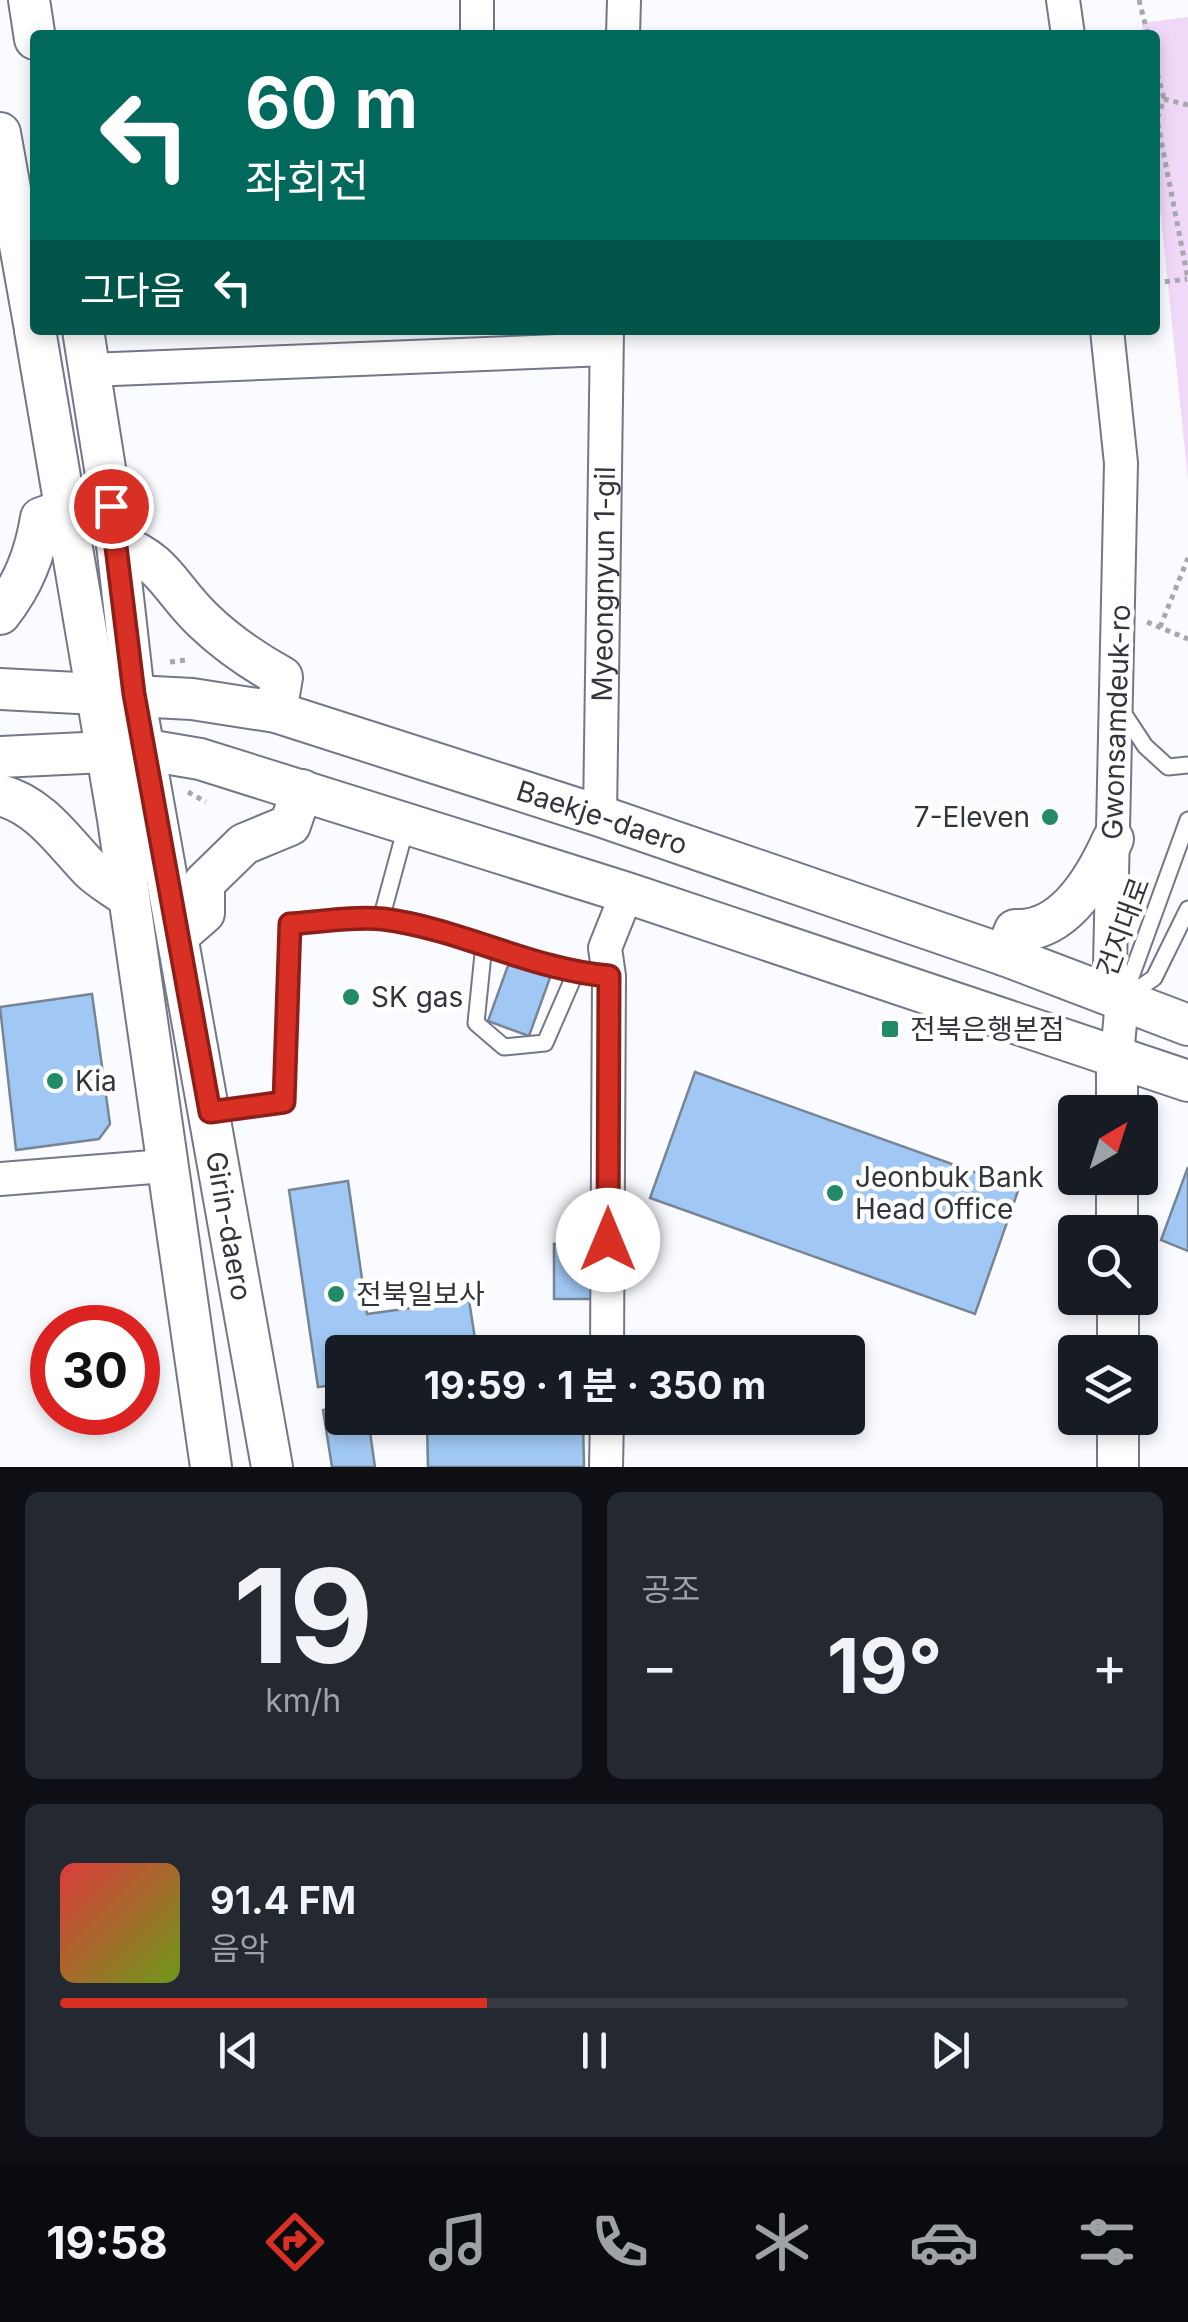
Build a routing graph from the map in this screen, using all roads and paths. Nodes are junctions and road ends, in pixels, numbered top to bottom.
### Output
1 (29, 0) edge
2 (477, 0) edge
3 (624, 0) edge
4 (1063, 0) edge
5 (1139, 0) edge
6 (34, 30) edge
7 (478, 30) edge
8 (622, 30) edge
9 (1067, 30) edge
10 (1147, 30) edge
11 (1160, 83) edge
12 (1164, 99) junction
13 (1188, 105) edge
14 (1160, 110) edge
15 (0, 133) edge
16 (1160, 134) edge
17 (1188, 279) edge
18 (1160, 282) edge
19 (30, 301) edge
20 (36, 335) edge
21 (84, 335) edge
22 (1108, 335) edge
23 (607, 340) edge
24 (489, 341) edge
25 (89, 370) junction
26 (67, 508) junction
27 (117, 544) junction
28 (1188, 558) edge
29 (0, 614) edge
30 (1145, 621) dead end
31 (1160, 627) junction
32 (1188, 639) edge
33 (0, 689) edge
34 (116, 693) junction
35 (1118, 705) junction
36 (276, 712) junction
37 (146, 750) junction
38 (107, 752) junction
39 (0, 756) edge
40 (1188, 765) edge
41 (302, 790) junction
42 (0, 796) edge
43 (600, 816) junction
44 (1188, 820) edge
45 (406, 824) junction
46 (1113, 839) junction
47 (627, 893) junction
48 (128, 898) junction
49 (1188, 909) edge
50 (381, 919) junction
51 (180, 934) junction
52 (484, 944) junction
53 (1004, 955) junction
54 (575, 974) junction
55 (609, 976) junction
56 (1122, 1000) junction
57 (1188, 1025) edge
58 (1117, 1057) junction
59 (1188, 1082) edge
60 (1118, 1095) edge
61 (210, 1112) junction
62 (165, 1166) junction
63 (0, 1180) edge
64 (607, 1335) edge
65 (606, 1435) edge
66 (1118, 1435) edge
67 (210, 1467) edge
68 (272, 1467) edge
69 (606, 1467) edge
70 (1118, 1467) edge

1 - 6 street
2 - 7 street
3 - 8 street
4 - 9 street
5 - 10 path
11 - 12 path
12 - 13 path
12 - 14 path
15 - 19 street, Girin-daero
16 - 17 path
17 - 18 path
20 - 26 street, Girin-daero
21 - 25 street, Girin-daero
22 - 35 street, Gwonsamdeuk-ro
23 - 24 street, Myeongnyun 1-gil
23 - 43 street, Myeongnyun 1-gil
24 - 25 street, Myeongnyun 1-gil
25 - 27 street, Girin-daero
26 - 29 street
26 - 34 street, Girin-daero
27 - 34 street, Girin-daero
27 - 36 street
28 - 31 path
30 - 31 path
31 - 32 path
33 - 34 street, Baekje-daero
34 - 36 street, Baekje-daero
34 - 37 street, Girin-daero
34 - 38 street, Girin-daero
35 - 40 lane
35 - 46 street, Gwonsamdeuk-ro
36 - 43 street, Baekje-daero
37 - 38 street
37 - 41 street
37 - 51 street, Girin-daero
38 - 39 street
38 - 48 street, Girin-daero
41 - 45 street
41 - 51 street
42 - 48 street
43 - 53 street, Baekje-daero
44 - 56 lane, 건지대로
45 - 47 street
45 - 50 lane
46 - 53 street
46 - 56 street, Gwonsamdeuk-ro
47 - 55 street
47 - 58 street
48 - 62 street, Girin-daero
49 - 56 lane, 건지대로
50 - 52 lane
50 - 61 lane
51 - 61 street, Girin-daero
52 - 54 lane
52 - 54 lane
53 - 56 street, Baekje-daero
54 - 55 lane
55 - 64 street
56 - 57 street, Baekje-daero
56 - 58 street, Gwonsamdeuk-ro
58 - 59 street
58 - 60 street, Gwonsamdeuk-ro
61 - 68 street, Girin-daero
62 - 63 street
62 - 67 street, Girin-daero
65 - 69 street
66 - 70 street

